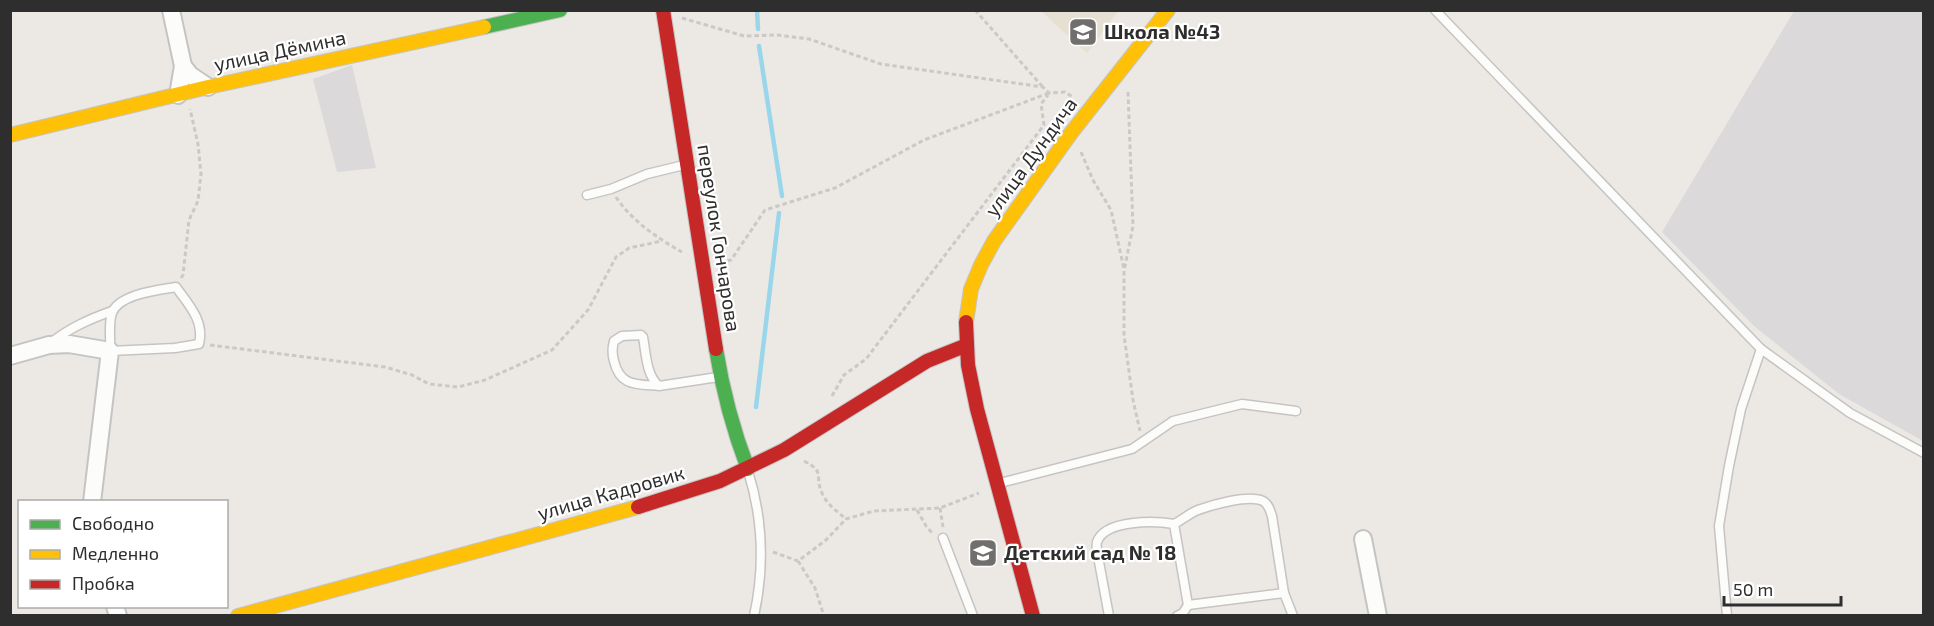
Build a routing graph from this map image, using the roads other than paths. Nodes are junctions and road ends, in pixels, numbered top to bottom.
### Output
1 (171, 10) edge
2 (560, 10) edge
3 (1168, 10) edge
4 (1435, 10) edge
5 (663, 11) edge
6 (183, 66) junction
7 (208, 87) junction
8 (182, 94) junction
9 (10, 135) edge
10 (687, 165) junction
11 (587, 195) dead end
12 (112, 311) junction
13 (49, 345) junction
14 (967, 345) junction
15 (1761, 349) junction
16 (110, 351) junction
17 (10, 356) edge
18 (721, 377) junction
19 (659, 386) junction
20 (1296, 411) dead end
21 (1923, 453) edge
22 (748, 469) junction
23 (996, 484) junction
24 (92, 500) edge
25 (1174, 524) junction
26 (943, 538) road end
27 (1363, 539) dead end
28 (1284, 593) junction
29 (1183, 612) edge
30 (238, 615) edge
31 (754, 615) edge
32 (973, 615) edge
33 (1033, 615) edge
34 (1109, 615) edge
35 (1293, 615) edge
36 (1378, 615) edge
37 (1727, 615) edge

1 - 6 street
2 - 7 street, улица Дёмина
3 - 14 street, улица Дундича
4 - 15 lane
5 - 10 street, переулок Гончарова
6 - 7 street
6 - 8 street
7 - 8 street, улица Дёмина
8 - 9 street, улица Дёмина
10 - 11 lane
10 - 18 street, переулок Гончарова
12 - 13 lane
12 - 16 lane
12 - 16 lane
13 - 16 street
13 - 17 street
14 - 22 street, улица Кадровик
14 - 23 street, улица Дундича
15 - 21 lane
15 - 37 lane
16 - 24 street
18 - 19 lane
18 - 22 street, переулок Гончарова
19 - 19 lane
20 - 23 lane
22 - 30 street, улица Кадровик
22 - 31 lane
23 - 33 street, улица Дундича
25 - 28 lane
25 - 29 lane
25 - 34 lane
26 - 32 lane
27 - 36 street
28 - 29 lane
28 - 35 lane

